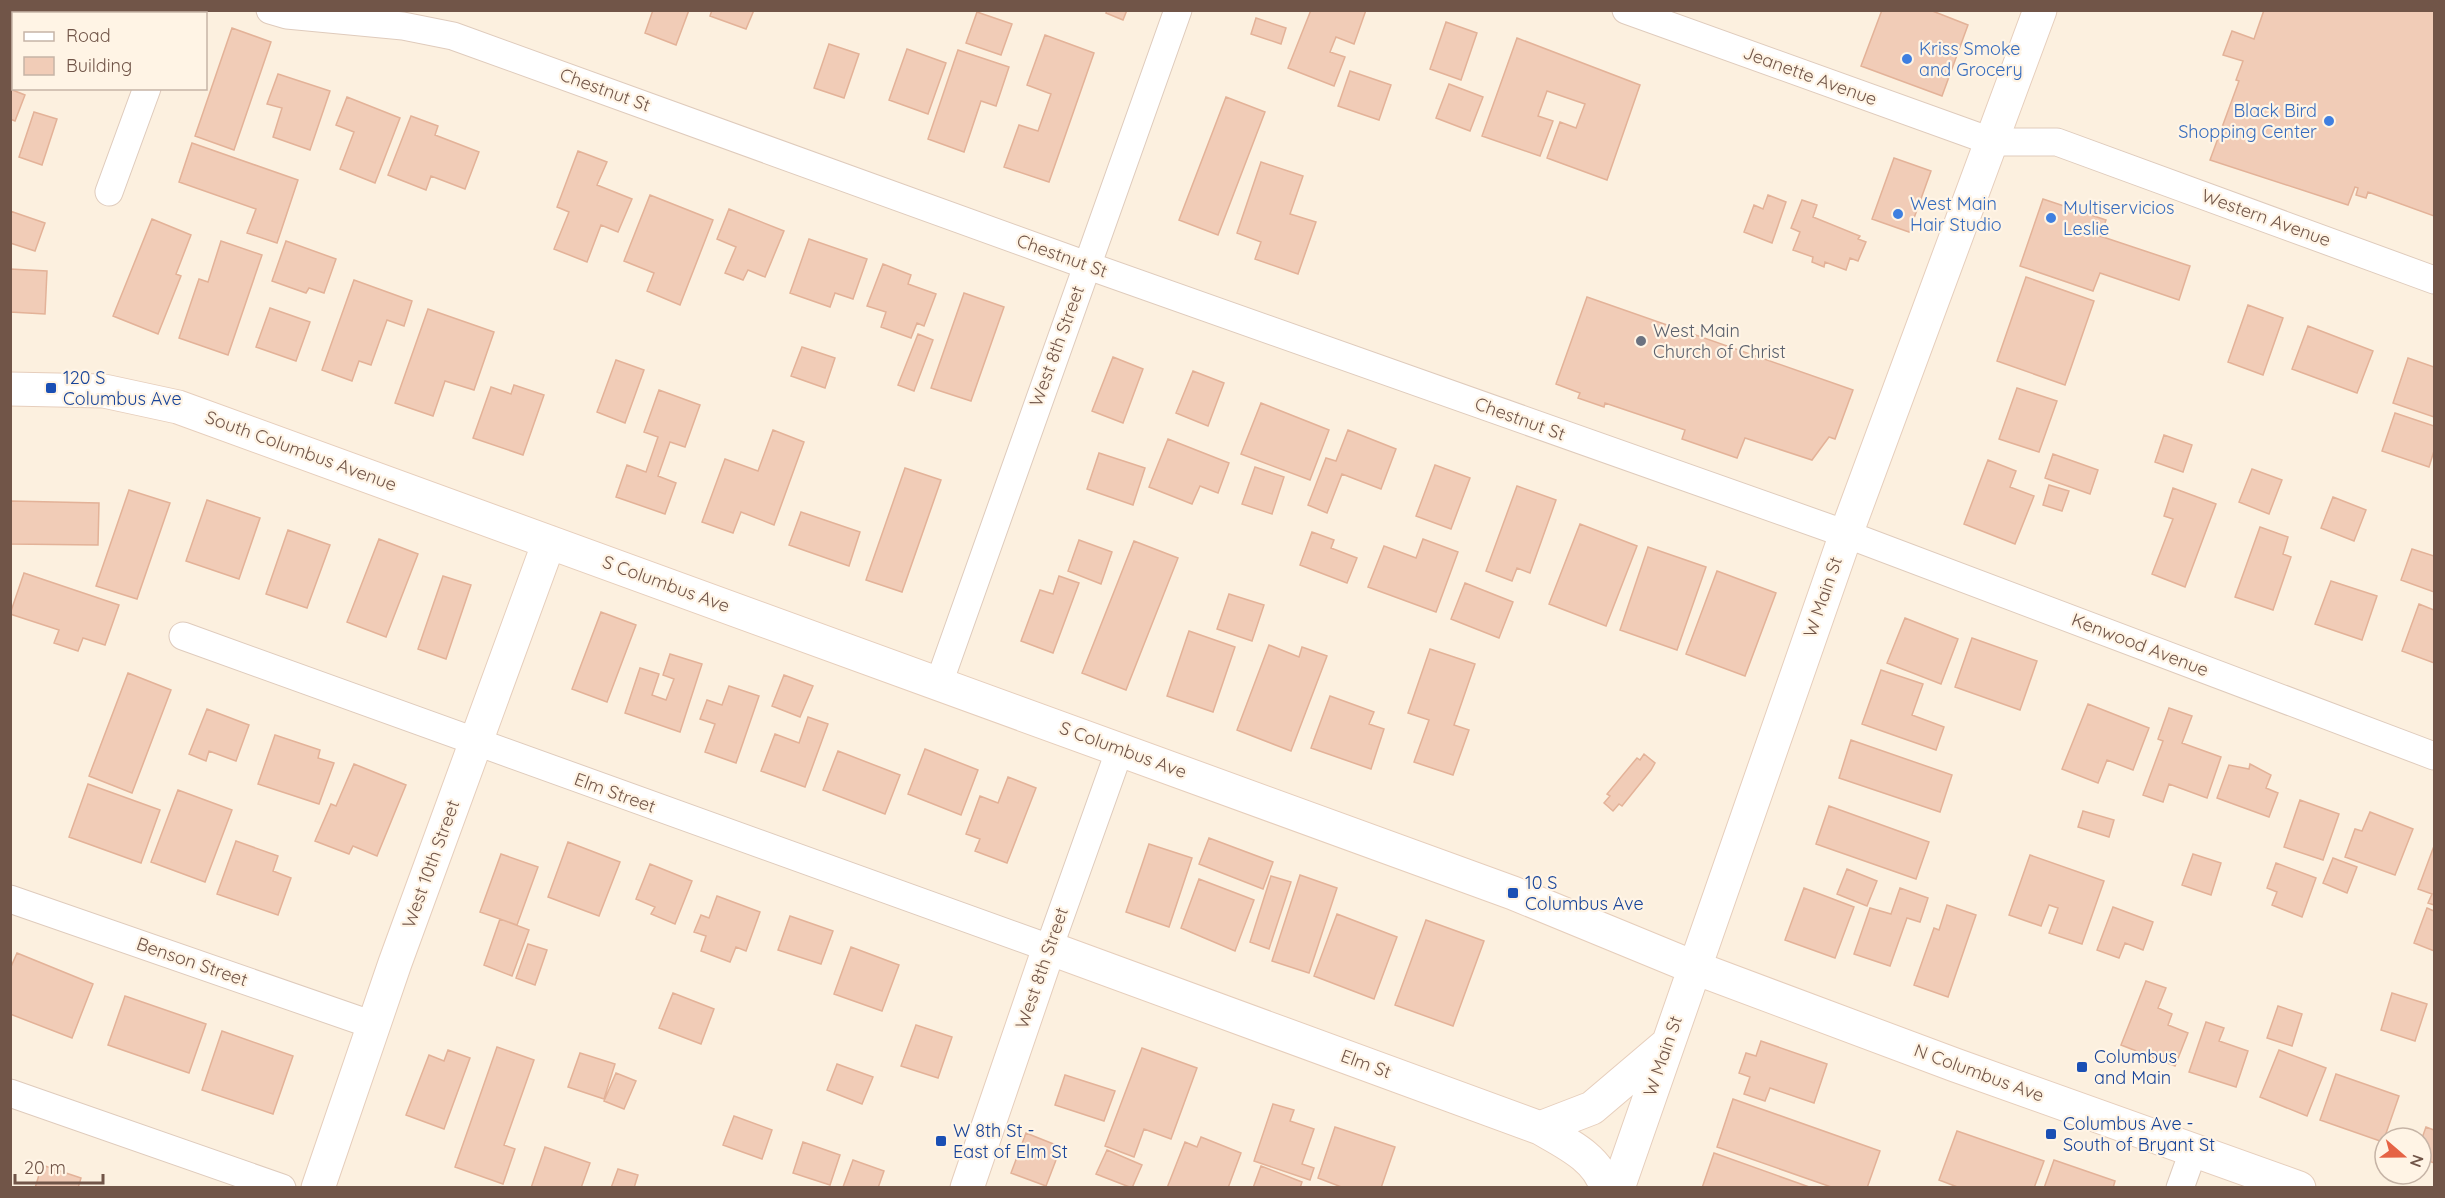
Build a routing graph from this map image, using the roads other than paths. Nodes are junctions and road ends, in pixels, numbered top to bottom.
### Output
1 (270, 10) edge
2 (1178, 10) edge
3 (1626, 10) edge
4 (2040, 10) edge
5 (146, 90) edge
6 (1993, 142) junction
7 (109, 192) dead end
8 (1086, 265) junction
9 (2434, 280) edge
10 (10, 389) edge
11 (1846, 534) junction
12 (549, 542) junction
13 (183, 636) dead end
14 (939, 683) junction
15 (475, 743) junction
16 (1120, 749) junction
17 (2434, 756) edge
18 (10, 899) edge
19 (1049, 948) junction
20 (1693, 967) junction
21 (373, 1025) junction
22 (1666, 1045) junction
23 (10, 1093) edge
24 (1540, 1128) junction
25 (2194, 1149) junction
26 (282, 1188) edge
27 (318, 1188) edge
28 (966, 1188) edge
29 (1606, 1188) edge
30 (1618, 1188) edge
31 (2180, 1188) edge
32 (2299, 1188) edge

1 - 8 street, Chestnut St
2 - 8 street, West 8th Street
3 - 6 street, Jeanette Avenue
4 - 6 main road, W Main St
5 - 7 street
6 - 9 street, Western Avenue
6 - 11 main road, W Main St
8 - 11 street, Chestnut St
8 - 14 street, West 8th Street
10 - 12 main road, South Columbus Avenue
11 - 17 street, Kenwood Avenue
11 - 20 main road, W Main St
12 - 14 main road, S Columbus Ave
12 - 15 main road, West 10th Street
13 - 15 street, Elm Street
14 - 16 main road, S Columbus Ave
15 - 19 street, Elm Street
15 - 21 main road, West 10th Street
16 - 19 street, West 8th Street
16 - 20 main road, S Columbus Ave
18 - 21 street, Benson Street
19 - 24 main road, Elm St
19 - 28 main road, West 8th Street
20 - 22 main road, W Main St
20 - 25 main road, N Columbus Ave
21 - 27 main road, West 10th Street
22 - 24 main road
22 - 30 main road, W Main St
23 - 26 street
24 - 29 main road, Elm St
25 - 31 street
25 - 32 main road, N Columbus Ave

